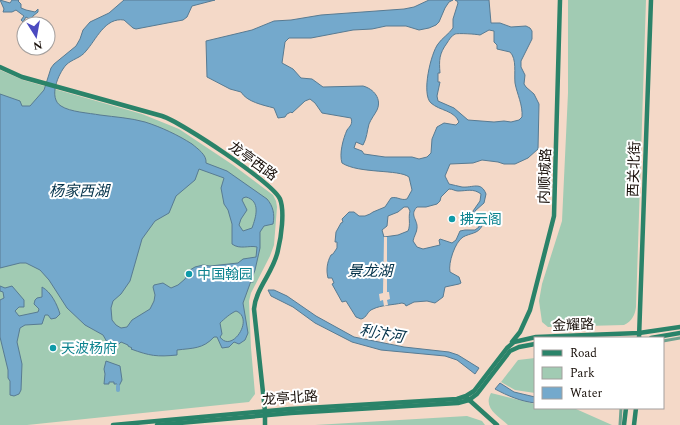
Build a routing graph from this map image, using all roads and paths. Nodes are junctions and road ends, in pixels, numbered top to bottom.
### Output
1 (560, 0) edge
2 (651, 0) edge
3 (0, 67) edge
4 (680, 327) edge
5 (680, 333) edge
6 (639, 336) edge
7 (534, 337) edge
8 (536, 337) edge
9 (658, 337) edge
10 (680, 338) edge
11 (664, 341) edge
12 (534, 344) edge
13 (510, 345) junction
14 (467, 397) junction
15 (622, 409) edge
16 (626, 409) edge
17 (636, 409) edge
18 (265, 413) junction
19 (114, 425) edge
20 (157, 425) edge
21 (265, 425) edge
22 (497, 425) edge
23 (620, 425) edge
24 (624, 425) edge
25 (634, 425) edge

1 - 13 street, 内顺城路
2 - 6 street, 西关北街
3 - 18 street, 龙亭西路
4 - 6 street, 金耀路
5 - 9 street
6 - 8 street, 金耀路
7 - 13 street, 金耀路
10 - 11 street
12 - 14 street, 金耀路
13 - 14 street
14 - 18 street, 龙亭北路
14 - 22 street
15 - 23 street
16 - 24 street
17 - 25 street
18 - 19 street, 龙亭北路
18 - 20 street, 龙亭北路
18 - 21 street, 龙亭西路

